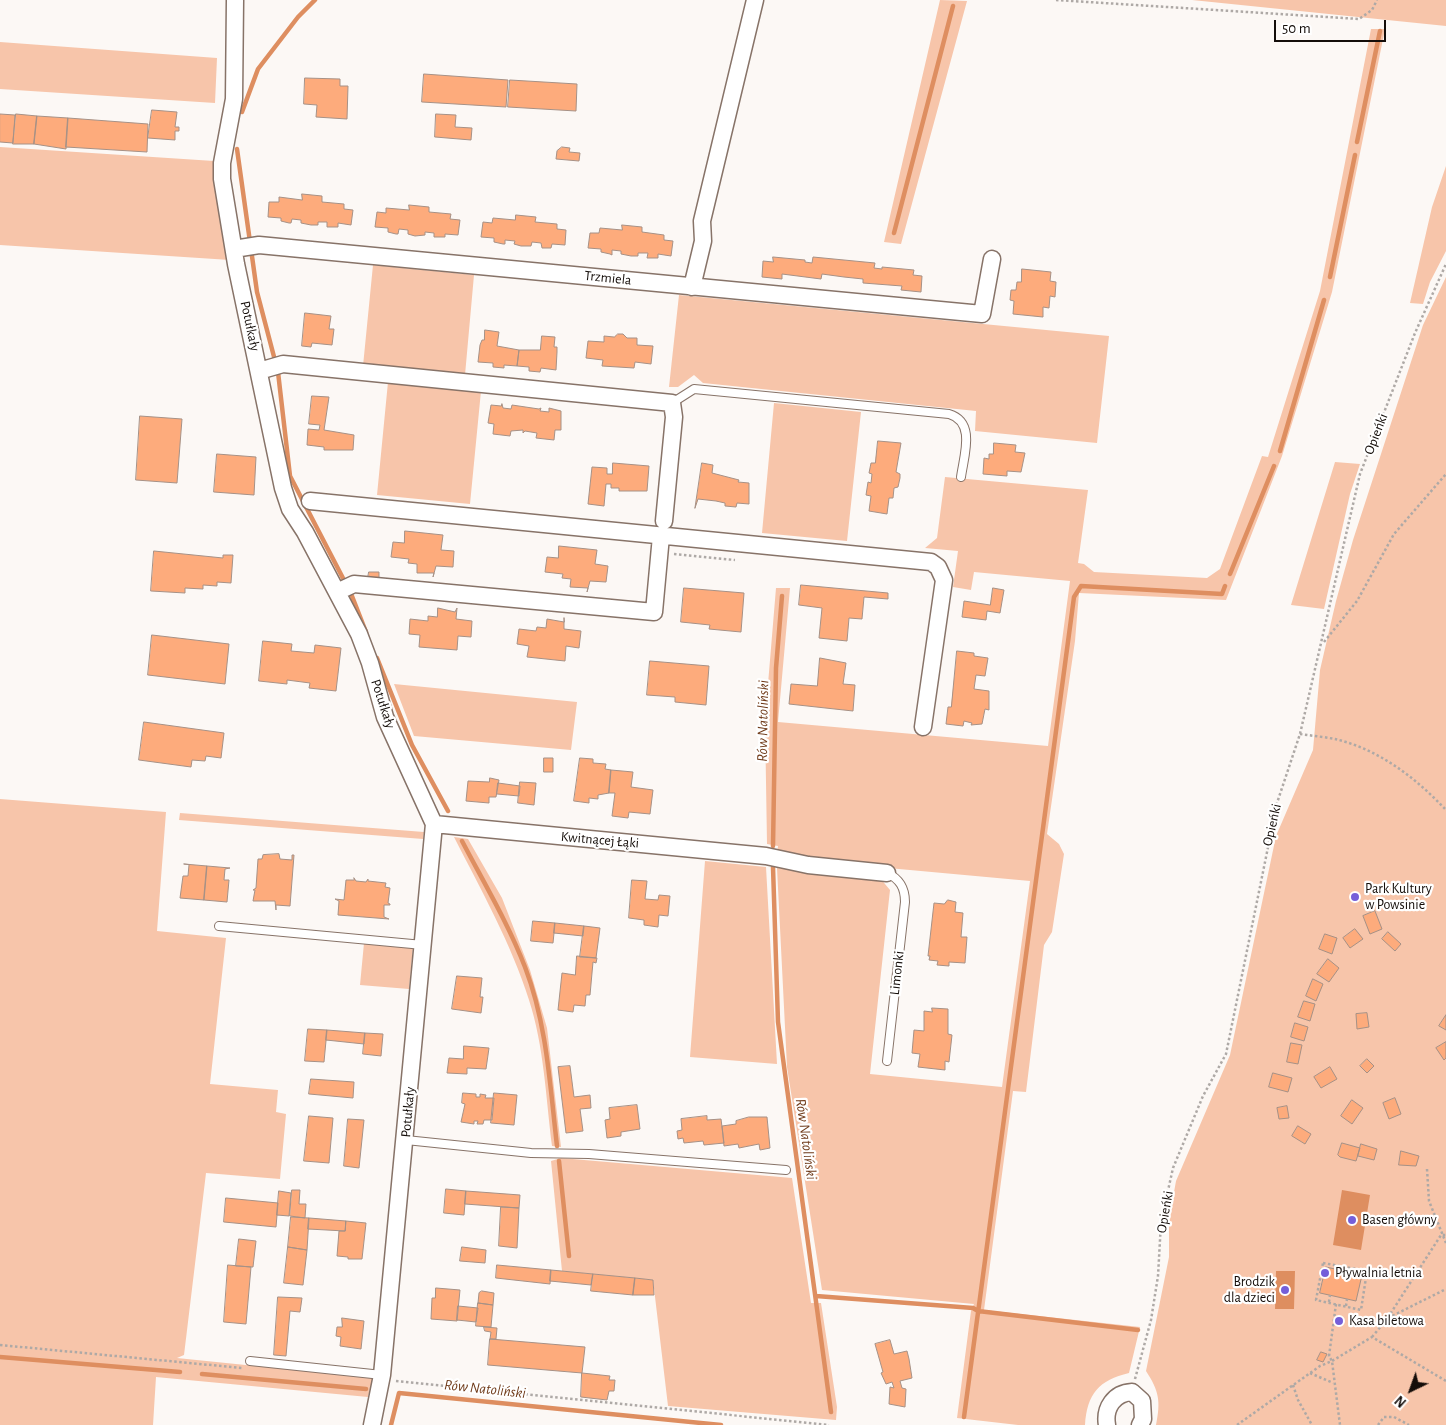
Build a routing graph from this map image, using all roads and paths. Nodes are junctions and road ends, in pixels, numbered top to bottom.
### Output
1 (235, 0) edge
2 (755, 0) edge
3 (1056, 0) edge
4 (1377, 0) edge
5 (245, 247) junction
6 (992, 259) dead end
7 (1446, 264) edge
8 (692, 287) junction
9 (271, 368) junction
10 (672, 403) junction
11 (1446, 474) edge
12 (961, 477) dead end
13 (300, 505) junction
14 (662, 529) junction
15 (344, 589) junction
16 (1322, 645) junction
17 (923, 727) dead end
18 (1300, 734) junction
19 (1446, 810) edge
20 (434, 824) junction
21 (887, 873) joint
22 (220, 926) dead end
23 (424, 945) junction
24 (888, 1061) dead end
25 (406, 1140) junction
26 (1427, 1169) dead end
27 (786, 1170) dead end
28 (1441, 1235) junction
29 (1446, 1235) edge
30 (1446, 1243) edge
31 (1446, 1289) edge
32 (1330, 1295) dead end
33 (1347, 1299) dead end
34 (1329, 1302) junction
35 (1336, 1304) junction
36 (1346, 1306) junction
37 (1387, 1319) junction
38 (1372, 1337) junction
39 (0, 1345) edge
40 (250, 1361) dead end
41 (259, 1362) junction
42 (1332, 1362) junction
43 (1310, 1373) junction
44 (382, 1375) junction
45 (1446, 1381) edge
46 (1333, 1383) junction
47 (1292, 1384) junction
48 (1132, 1392) junction
49 (372, 1425) edge
50 (829, 1425) edge
51 (1107, 1425) edge
52 (1140, 1425) edge
53 (1237, 1425) edge
54 (1312, 1425) edge
55 (1340, 1425) edge
56 (1378, 1425) edge
57 (1409, 1425) edge

1 - 5 street, Potułkały
2 - 8 street
3 - 4 path
5 - 8 street, Trzmiela
5 - 9 street, Potułkały
6 - 8 street, Trzmiela
7 - 16 path, Opieńki
9 - 10 street
9 - 13 street, Potułkały
10 - 12 lane
10 - 14 street
11 - 16 path
13 - 14 street
13 - 15 street, Potułkały
14 - 15 street
14 - 17 street
15 - 20 street, Potułkały
16 - 18 path, Opieńki
18 - 19 path
18 - 48 path, Opieńki
20 - 21 street, Kwitnącej Łąki
20 - 23 street, Potułkały
21 - 24 lane, Limonki
22 - 23 lane
23 - 25 street, Potułkały
25 - 27 lane
25 - 44 street, Potułkały
26 - 28 path
28 - 29 path
28 - 30 path
28 - 37 path
31 - 37 path
32 - 34 path
33 - 36 path
34 - 35 path
34 - 36 path
35 - 36 path
35 - 42 path
37 - 38 path
38 - 42 path
38 - 45 path
39 - 41 path
40 - 41 lane
41 - 44 lane
42 - 43 path
42 - 46 path
43 - 46 path
43 - 47 path
44 - 49 street, Potułkały
44 - 50 path
46 - 55 path
47 - 53 path
47 - 54 path
48 - 51 street
48 - 52 street
56 - 57 path

